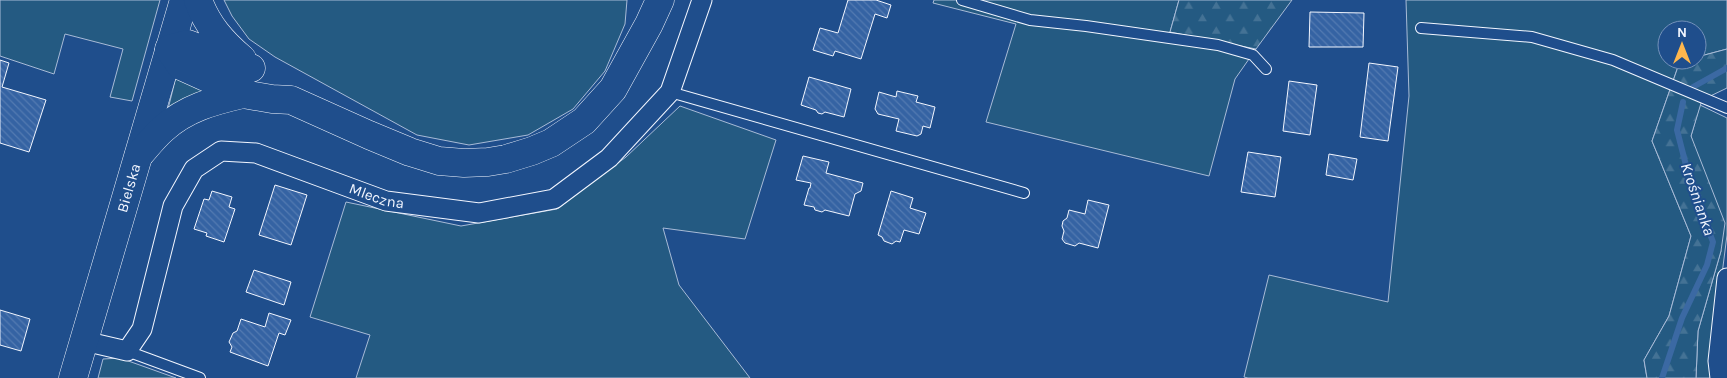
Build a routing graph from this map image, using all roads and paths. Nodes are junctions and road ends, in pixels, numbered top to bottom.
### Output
1 (184, 0) edge
2 (198, 0) edge
3 (641, 0) edge
4 (660, 0) edge
5 (702, 0) edge
6 (962, 0) edge
7 (1421, 28) dead end
8 (169, 49) junction
9 (251, 68) junction
10 (1266, 69) dead end
11 (623, 73) junction
12 (670, 92) junction
13 (243, 94) junction
14 (291, 100) junction
15 (1727, 108) edge
16 (139, 155) junction
17 (1024, 193) dead end
18 (1727, 278) edge
19 (84, 341) junction
20 (127, 351) junction
21 (73, 378) edge
22 (200, 378) edge
23 (1720, 378) edge

1 - 8 main road, Bielska
2 - 9 main road
3 - 11 main road
4 - 11 main road
5 - 12 street, Mleczna
6 - 10 lane
7 - 15 lane
8 - 9 main road
8 - 13 main road
8 - 16 main road, Bielska
9 - 14 main road
11 - 14 main road
12 - 17 lane
12 - 20 street, Mleczna
13 - 14 main road
13 - 16 main road
16 - 19 main road, Bielska
18 - 23 street
19 - 20 street
19 - 21 main road, Bielska
20 - 22 lane

